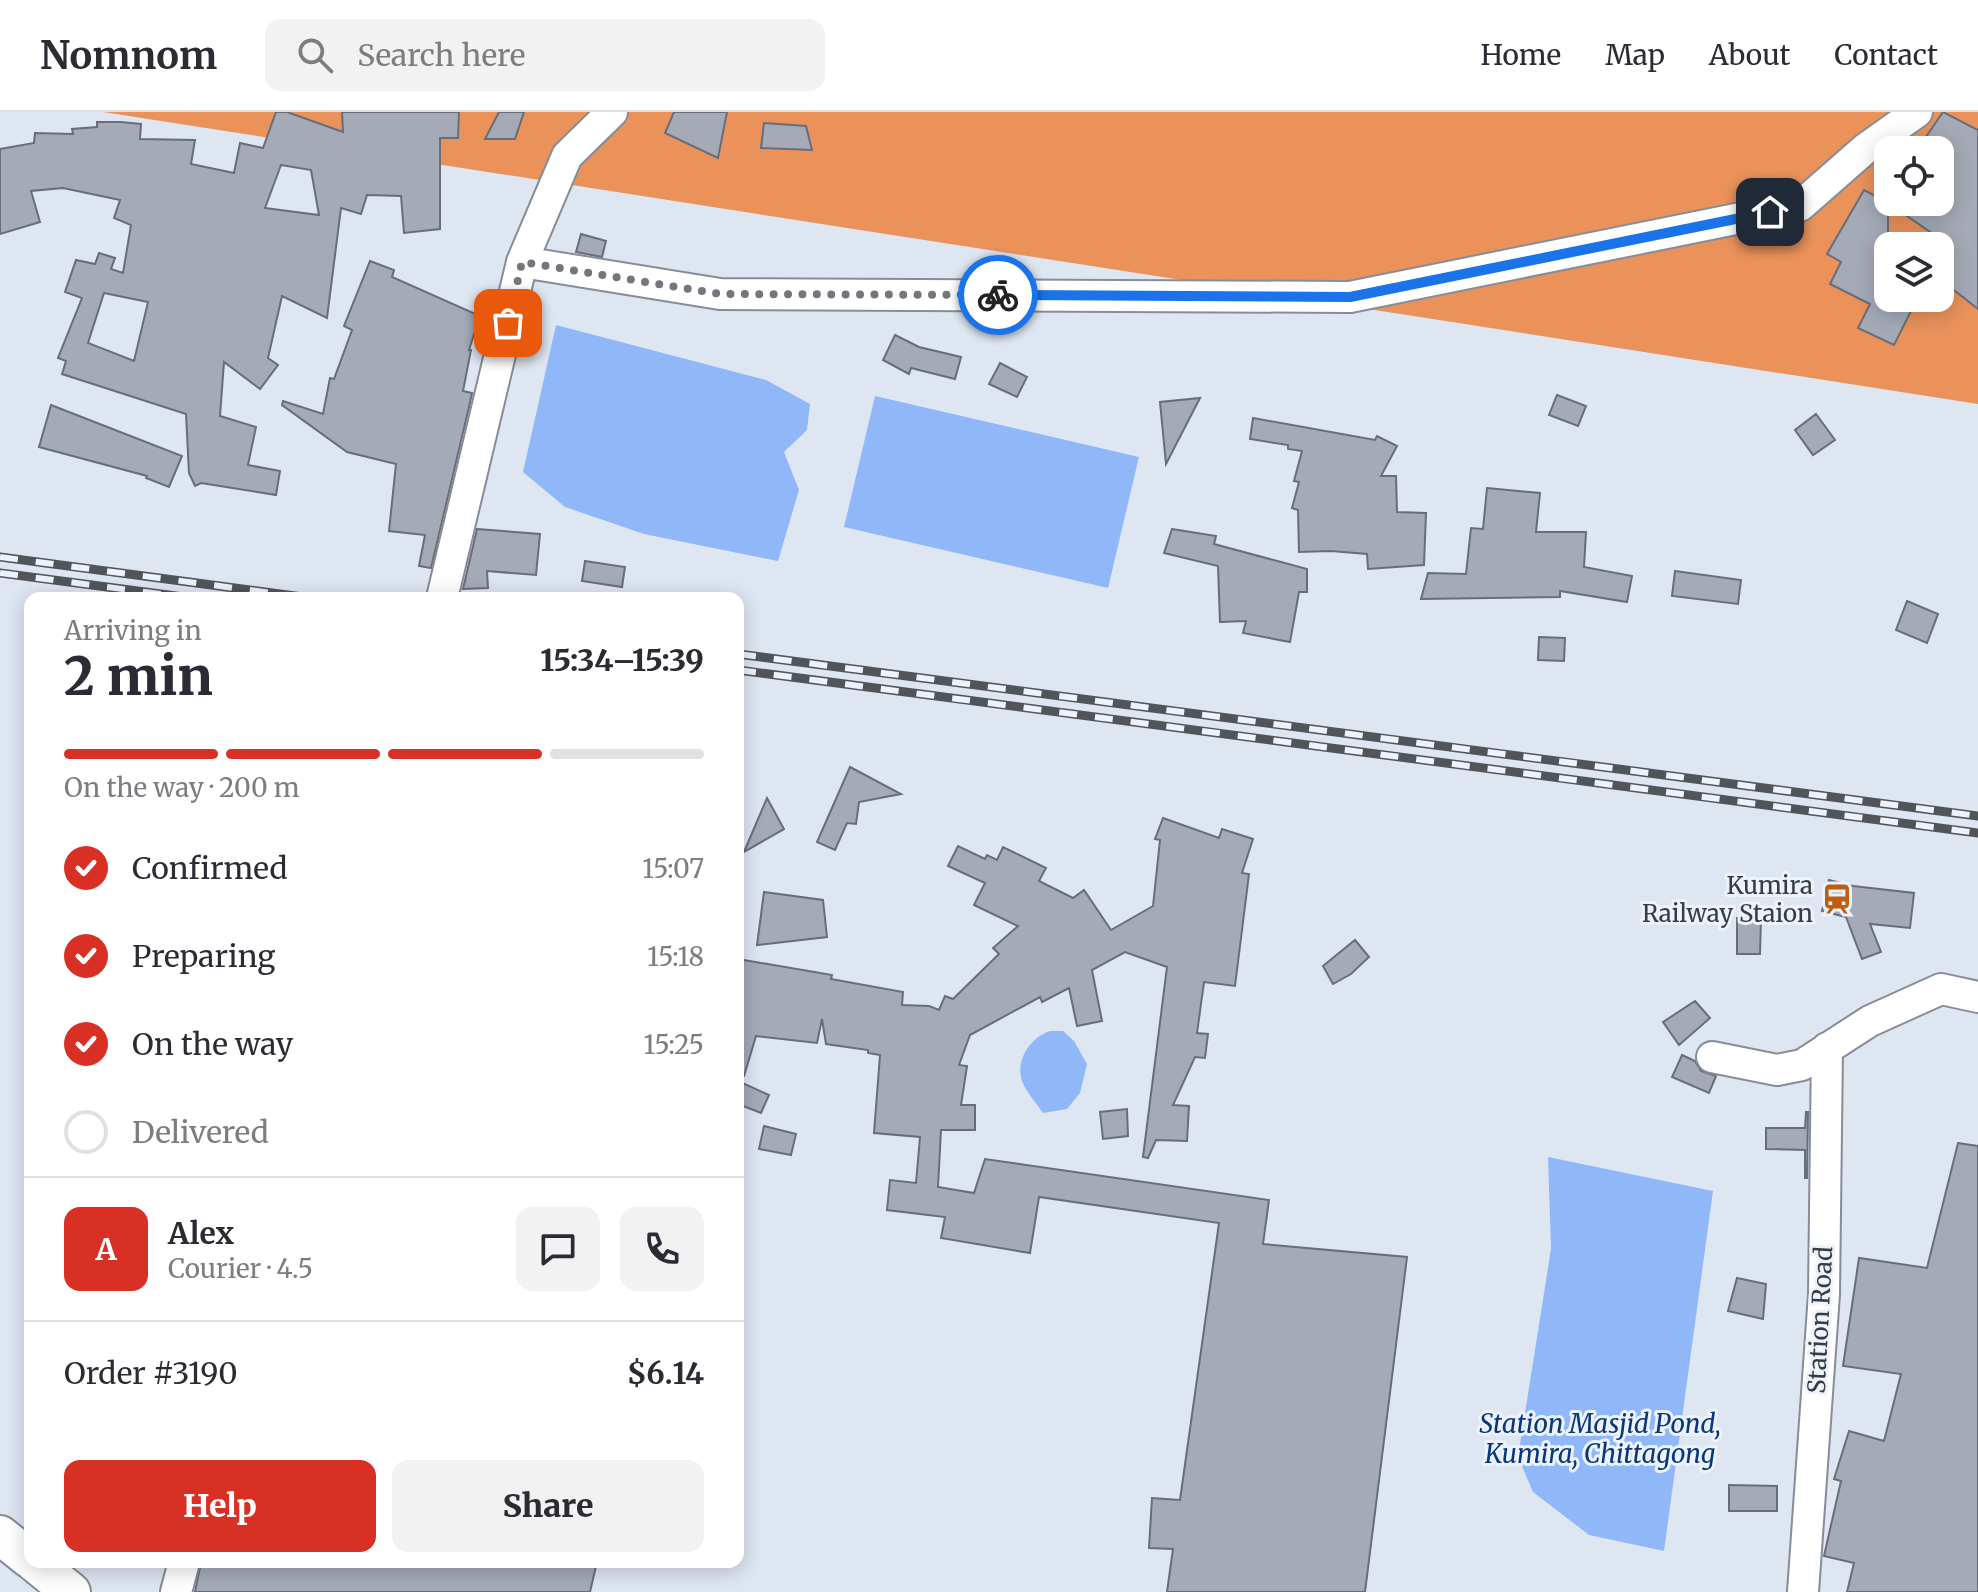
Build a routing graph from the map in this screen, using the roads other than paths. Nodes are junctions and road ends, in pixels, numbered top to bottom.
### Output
1 (612, 112) edge
2 (1917, 112) edge
3 (522, 262) junction
4 (443, 592) edge
5 (1978, 997) edge
6 (1827, 1048) junction
7 (1712, 1057) dead end
8 (0, 1535) edge
9 (24, 1554) edge
10 (41, 1568) edge
11 (182, 1568) edge
12 (71, 1592) edge
13 (176, 1592) edge
14 (1803, 1592) edge

1 - 3 street
2 - 3 street
3 - 4 street
5 - 6 street
6 - 7 street
6 - 14 street, Station Road
8 - 9 street
10 - 12 street
11 - 13 street

